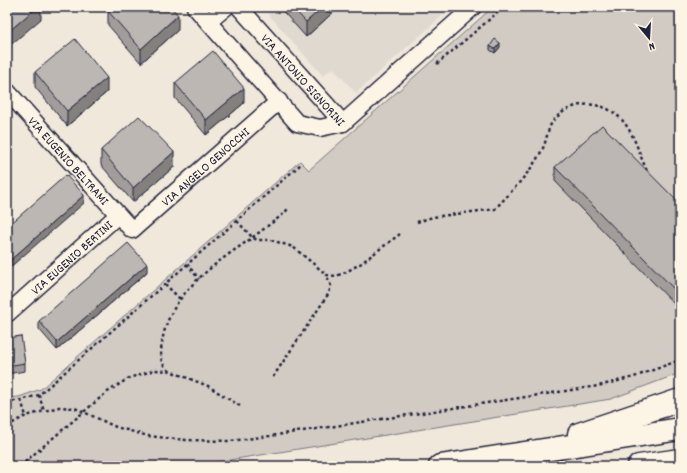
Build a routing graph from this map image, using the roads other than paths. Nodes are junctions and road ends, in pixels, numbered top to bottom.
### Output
1 (195, 7) edge
2 (226, 7) edge
3 (239, 7) edge
4 (473, 7) edge
5 (208, 22) junction
6 (7, 91) edge
7 (279, 101) junction
8 (343, 123) junction
9 (118, 215) junction
10 (132, 230) joint
11 (7, 314) edge
12 (680, 400) edge
13 (680, 429) edge
14 (516, 454) junction
15 (680, 460) edge
16 (440, 466) edge
17 (639, 466) edge

1 - 5 street, VIA ANTONIO SIGNORINI
2 - 5 street
3 - 8 street, VIA ANTONIO SIGNORINI
4 - 8 street
5 - 7 street, VIA ANTONIO SIGNORINI
6 - 9 street, VIA EUGENIO BELTRAMI
7 - 8 street, VIA ANTONIO SIGNORINI
7 - 10 street, VIA ANGELO GENOCCHI
9 - 10 street, VIA EUGENIO BELTRAMI
9 - 11 street, VIA EUGENIO BERTINI
12 - 14 highway
13 - 14 highway
14 - 16 highway
15 - 17 highway

